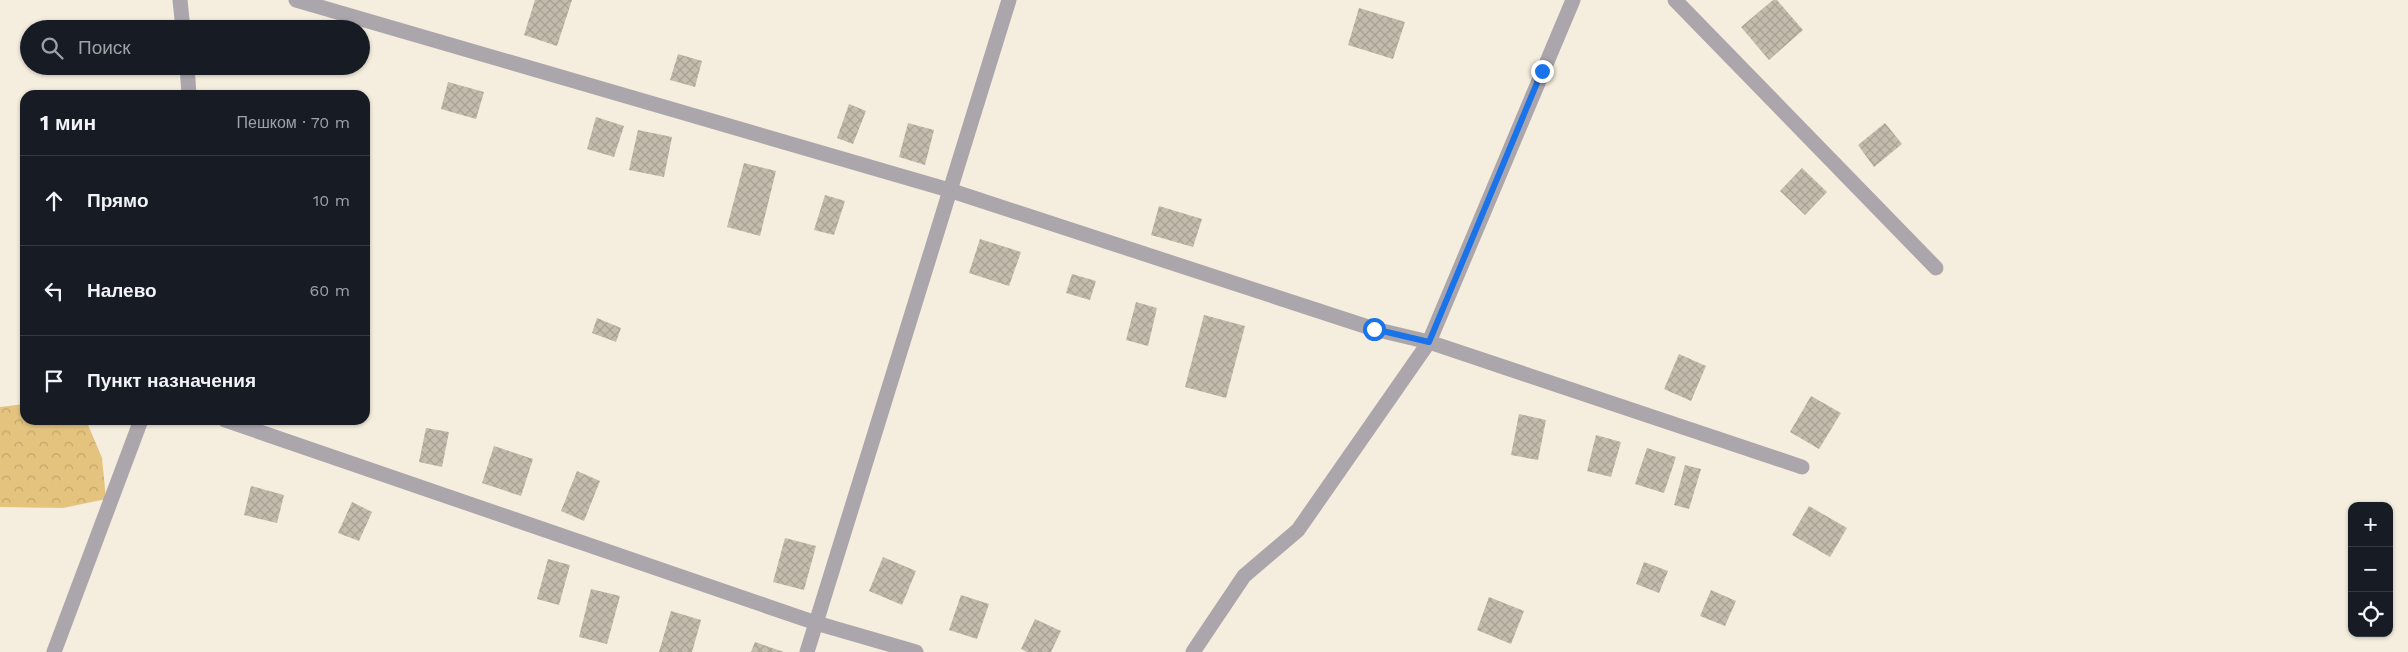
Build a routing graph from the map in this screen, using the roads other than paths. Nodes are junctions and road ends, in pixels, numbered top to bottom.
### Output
1 (180, 0) edge
2 (296, 0) edge
3 (1009, 0) edge
4 (1573, 0) edge
5 (1675, 0) edge
6 (182, 20) edge
7 (365, 20) edge
8 (370, 22) edge
9 (187, 75) edge
10 (189, 90) edge
11 (949, 190) junction
12 (1936, 268) dead end
13 (1429, 342) junction
14 (139, 425) edge
15 (239, 425) edge
16 (1802, 467) dead end
17 (816, 623) junction
18 (54, 652) edge
19 (807, 652) edge
20 (916, 652) edge
21 (1193, 652) edge

1 - 6 lane
2 - 7 lane
3 - 11 lane
4 - 13 lane
5 - 12 lane
8 - 11 lane
9 - 10 lane
11 - 13 lane
11 - 17 lane
13 - 16 lane
13 - 21 lane
14 - 18 lane
15 - 17 lane
17 - 19 lane
17 - 20 lane

